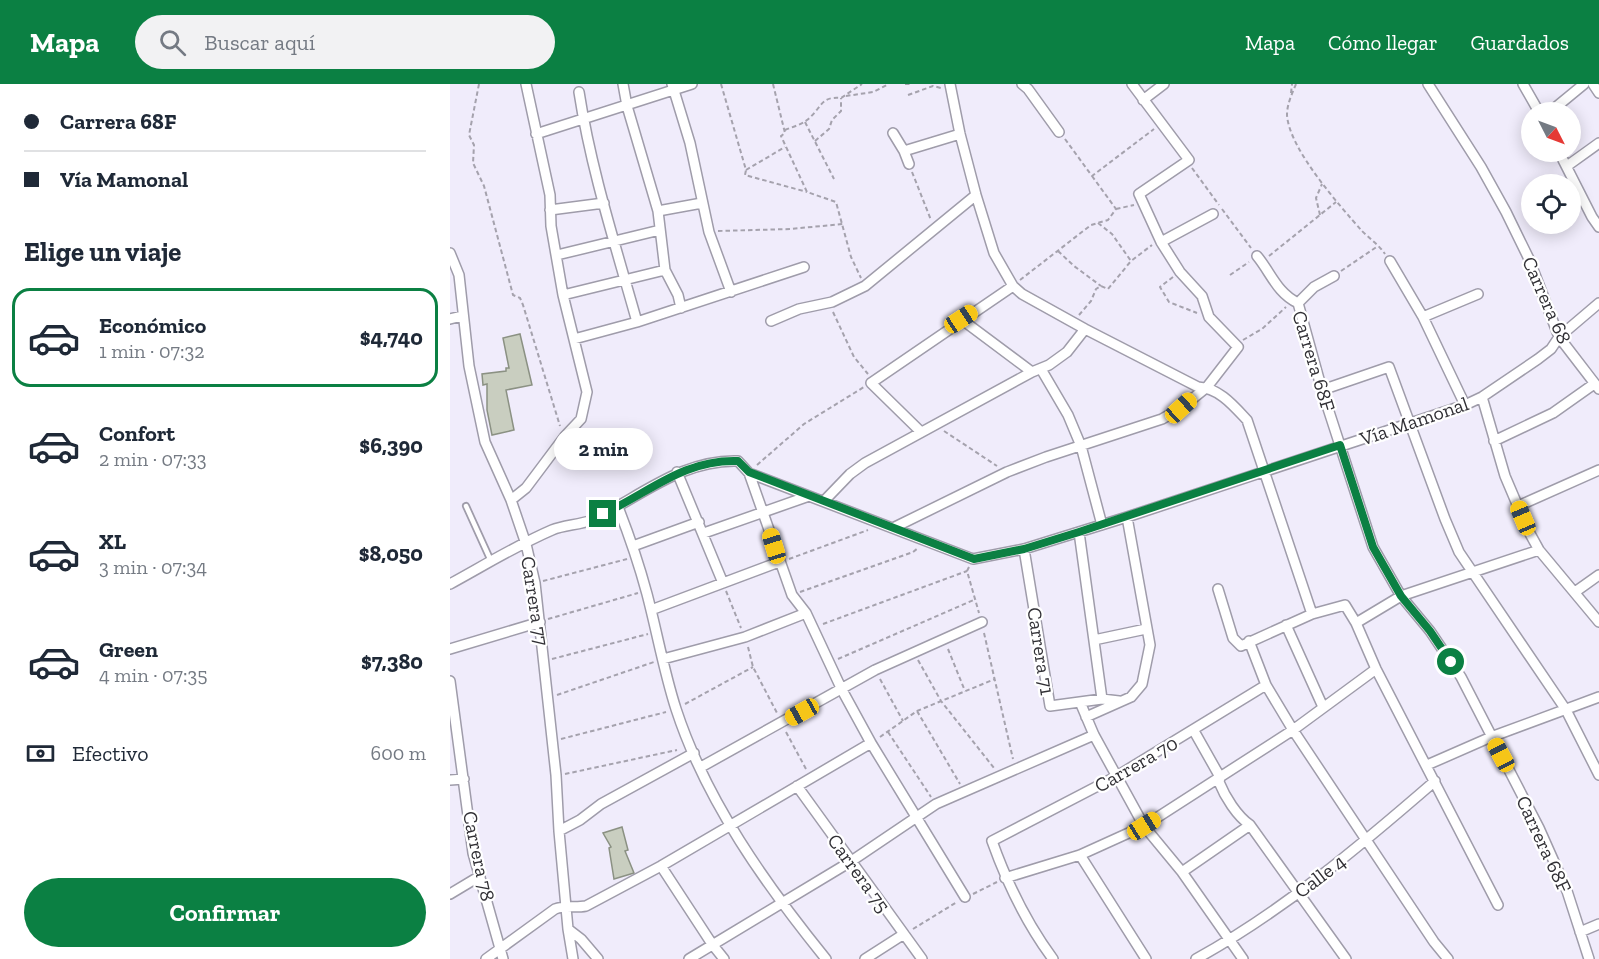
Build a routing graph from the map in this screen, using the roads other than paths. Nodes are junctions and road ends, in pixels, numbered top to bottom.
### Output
1 (526, 84) edge
2 (622, 84) edge
3 (692, 84) edge
4 (1022, 84) edge
5 (1132, 84) edge
6 (1164, 84) edge
7 (1428, 84) edge
8 (1523, 84) edge
9 (1584, 84) edge
10 (1593, 84) edge
11 (673, 87) edge
12 (951, 88) edge
13 (579, 92) dead end
14 (1599, 93) edge
15 (1143, 100) junction
16 (1533, 102) edge
17 (1562, 102) edge
18 (627, 106) junction
19 (583, 120) junction
20 (1059, 132) road end
21 (893, 133) dead end
22 (536, 134) junction
23 (960, 134) junction
24 (1599, 143) edge
25 (904, 151) junction
26 (1565, 162) edge
27 (909, 164) road end
28 (1567, 166) junction
29 (976, 195) junction
30 (604, 203) junction
31 (702, 203) junction
32 (550, 210) junction
33 (658, 211) junction
34 (1213, 214) dead end
35 (1595, 215) edge
36 (1599, 227) edge
37 (660, 230) junction
38 (1161, 241) junction
39 (615, 242) junction
40 (450, 253) edge
41 (557, 255) junction
42 (1259, 259) road end
43 (1390, 261) road end
44 (804, 267) dead end
45 (665, 270) junction
46 (1334, 276) road end
47 (626, 281) junction
48 (1013, 285) junction
49 (731, 292) junction
50 (1478, 294) dead end
51 (563, 295) junction
52 (1295, 302) junction
53 (1599, 303) edge
54 (681, 308) junction
55 (462, 316) junction
56 (1424, 317) junction
57 (450, 319) edge
58 (961, 319) junction
59 (771, 321) dead end
60 (637, 322) junction
61 (1085, 329) junction
62 (1559, 337) junction
63 (574, 339) junction
64 (1036, 371) junction
65 (1207, 387) junction
66 (1597, 387) edge
67 (1322, 390) junction
68 (1482, 397) junction
69 (1465, 405) junction
70 (1409, 423) junction
71 (921, 432) junction
72 (1494, 441) junction
73 (1340, 445) junction
74 (1082, 446) junction
75 (1599, 470) edge
76 (677, 472) junction
77 (749, 472) junction
78 (1265, 472) junction
79 (809, 496) junction
80 (511, 500) junction
81 (824, 501) junction
82 (465, 506) dead end
83 (1518, 506) junction
84 (618, 507) junction
85 (764, 513) junction
86 (1127, 517) junction
87 (699, 522) junction
88 (1102, 525) junction
89 (895, 527) junction
90 (1079, 532) junction
91 (704, 533) junction
92 (526, 544) junction
93 (633, 546) junction
94 (1024, 549) junction
95 (1539, 550) junction
96 (492, 562) junction
97 (779, 562) junction
98 (1474, 573) junction
99 (1599, 575) edge
100 (723, 583) junction
101 (450, 584) edge
102 (1218, 589) dead end
103 (1575, 592) junction
104 (1401, 596) junction
105 (651, 610) junction
106 (806, 613) junction
107 (1312, 614) junction
108 (540, 622) junction
109 (981, 622) road end
110 (1599, 622) edge
111 (1356, 623) junction
112 (1286, 625) junction
113 (1146, 629) junction
114 (1094, 640) junction
115 (1249, 641) junction
116 (450, 649) edge
117 (663, 659) junction
118 (1376, 669) junction
119 (450, 681) edge
120 (1266, 685) junction
121 (842, 690) junction
122 (1599, 697) edge
123 (1102, 699) junction
124 (1121, 701) junction
125 (1080, 702) junction
126 (1323, 707) junction
127 (1566, 710) junction
128 (1086, 717) junction
129 (1293, 730) junction
130 (1194, 731) junction
131 (1094, 735) junction
132 (1491, 737) junction
133 (871, 743) junction
134 (693, 750) junction
135 (1427, 765) junction
136 (701, 767) junction
137 (1599, 775) edge
138 (1117, 776) junction
139 (1220, 777) junction
140 (464, 779) junction
141 (450, 780) edge
142 (1435, 781) junction
143 (797, 786) junction
144 (915, 818) junction
145 (730, 825) junction
146 (1250, 825) junction
147 (1144, 826) junction
148 (559, 831) junction
149 (1367, 840) junction
150 (1080, 855) junction
151 (850, 862) junction
152 (661, 866) junction
153 (1182, 872) junction
154 (480, 876) junction
155 (1005, 878) junction
156 (1298, 893) junction
157 (450, 894) edge
158 (965, 897) road end
159 (782, 905) junction
160 (1498, 905) dead end
161 (565, 906) junction
162 (1599, 924) edge
163 (568, 929) junction
164 (1580, 932) junction
165 (904, 934) junction
166 (1230, 940) junction
167 (712, 944) junction
168 (500, 947) junction
169 (486, 959) edge
170 (503, 959) edge
171 (573, 959) edge
172 (598, 959) edge
173 (689, 959) edge
174 (724, 959) edge
175 (826, 959) edge
176 (865, 959) edge
177 (922, 959) edge
178 (1053, 959) edge
179 (1146, 959) edge
180 (1196, 959) edge
181 (1243, 959) edge
182 (1346, 959) edge
183 (1448, 959) edge
184 (1589, 959) edge

1 - 22 street
2 - 18 street
3 - 11 street
4 - 20 street
5 - 15 street
6 - 15 street
7 - 62 street, Carrera 68
8 - 16 street
9 - 17 street
10 - 14 street
11 - 18 street
11 - 31 street
12 - 23 street
13 - 19 street
15 - 38 street
18 - 19 street
18 - 33 street
19 - 22 street
19 - 30 street
21 - 25 street
22 - 32 street
23 - 25 street
23 - 29 street
24 - 28 street
25 - 27 street
26 - 28 street
28 - 35 street
29 - 48 street
29 - 59 street
30 - 32 street
30 - 39 street
31 - 33 street
31 - 49 street
32 - 41 street
33 - 37 street
34 - 38 street
35 - 36 street
37 - 39 street
37 - 45 street
38 - 65 street
39 - 41 street
39 - 47 street
40 - 55 street, Carrera 77
41 - 51 street
42 - 52 street, Carrera 68F
43 - 56 street
44 - 49 street
45 - 47 street
45 - 54 street
46 - 52 street
47 - 51 street
47 - 60 street
48 - 58 street
48 - 61 street
49 - 54 street
50 - 56 street
51 - 63 street
52 - 67 street, Carrera 68F
53 - 62 street, Vía Mamonal
54 - 60 street
55 - 57 street
55 - 80 street, Carrera 77
56 - 69 street
58 - 64 street
58 - 71 street
60 - 63 street
61 - 64 street
61 - 65 street
62 - 66 street, Carrera 68
62 - 68 street, Vía Mamonal
63 - 80 street
64 - 71 street
64 - 74 street
65 - 74 street
65 - 78 street
66 - 72 street
67 - 70 street
67 - 73 street, Carrera 68F
68 - 69 street, Vía Mamonal
68 - 72 street
69 - 70 street, Vía Mamonal
70 - 73 street, Vía Mamonal
70 - 98 street
71 - 81 street
72 - 83 street
73 - 78 street, Vía Mamonal
73 - 104 street, Carrera 68F
74 - 88 street
74 - 89 street
75 - 83 street
76 - 77 street
76 - 84 street
76 - 87 street
77 - 79 street
77 - 85 street
78 - 86 street, Vía Mamonal
78 - 107 street
79 - 81 street
79 - 85 street
80 - 92 street, Carrera 77
81 - 89 street
82 - 96 lane
83 - 95 street
84 - 92 street
84 - 93 street
85 - 91 street
85 - 97 street
86 - 88 street, Vía Mamonal
86 - 113 street
87 - 91 street
87 - 93 street
88 - 90 street, Vía Mamonal
89 - 94 street, Vía Mamonal
90 - 94 street, Vía Mamonal
90 - 114 street
91 - 100 street
92 - 96 street
92 - 108 street, Carrera 77
93 - 105 street
94 - 125 street, Carrera 71
95 - 98 street
95 - 103 street
96 - 101 street
97 - 100 street
97 - 106 street
98 - 104 street
98 - 127 street
99 - 103 street
100 - 105 street
102 - 115 street
103 - 110 street
104 - 111 street
104 - 132 street, Carrera 68F
105 - 117 street
106 - 117 street
106 - 121 street
107 - 111 street
107 - 112 street
108 - 116 street
108 - 148 street, Carrera 77
109 - 121 street
111 - 118 street
112 - 115 street
112 - 126 street
113 - 114 street
113 - 124 street
114 - 123 street
115 - 120 street
117 - 134 street
118 - 126 street
118 - 135 street
119 - 140 street, Carrera 78
120 - 129 street
120 - 130 street
121 - 133 street
121 - 136 street
122 - 127 street
123 - 124 street
123 - 125 street
124 - 128 street
125 - 128 street, Carrera 71
126 - 129 street
127 - 132 street
127 - 137 street
128 - 131 street, Carrera 71
129 - 139 street
129 - 149 street
130 - 138 street, Carrera 70
130 - 139 street, Carrera 70
131 - 138 street, Carrera 71
131 - 144 street
132 - 135 street
132 - 164 street, Carrera 68F
133 - 143 street
133 - 144 street
134 - 136 street
134 - 148 street
135 - 142 street
136 - 145 street
138 - 147 street, Carrera 71
138 - 155 street, Carrera 70
139 - 146 street, Carrera 70
139 - 147 street
140 - 141 street
140 - 154 street, Carrera 78
142 - 149 street, Calle 4
142 - 160 street
143 - 145 street
143 - 151 street, Carrera 75
144 - 151 street
144 - 158 street
145 - 152 street
145 - 159 street
146 - 153 street
146 - 156 street, Carrera 70
147 - 150 street
147 - 153 street, Carrera 71
148 - 161 street, Carrera 77
149 - 156 street, Calle 4
149 - 183 street
150 - 155 street
150 - 179 street
151 - 159 street
151 - 165 street, Carrera 75
152 - 161 street
152 - 167 street
153 - 166 street, Carrera 71
154 - 157 street
154 - 168 street, Carrera 78
155 - 178 street
156 - 166 street, Calle 4
156 - 182 street, Carrera 70
159 - 167 street
159 - 175 street
161 - 163 street, Carrera 77
161 - 168 street
162 - 164 street
163 - 171 street, Carrera 77
163 - 172 street
164 - 184 street, Carrera 68F
165 - 176 street
165 - 177 street, Carrera 75
166 - 180 street, Calle 4
166 - 181 street, Carrera 71
167 - 173 street
167 - 174 street
168 - 169 street
168 - 170 street, Carrera 78

